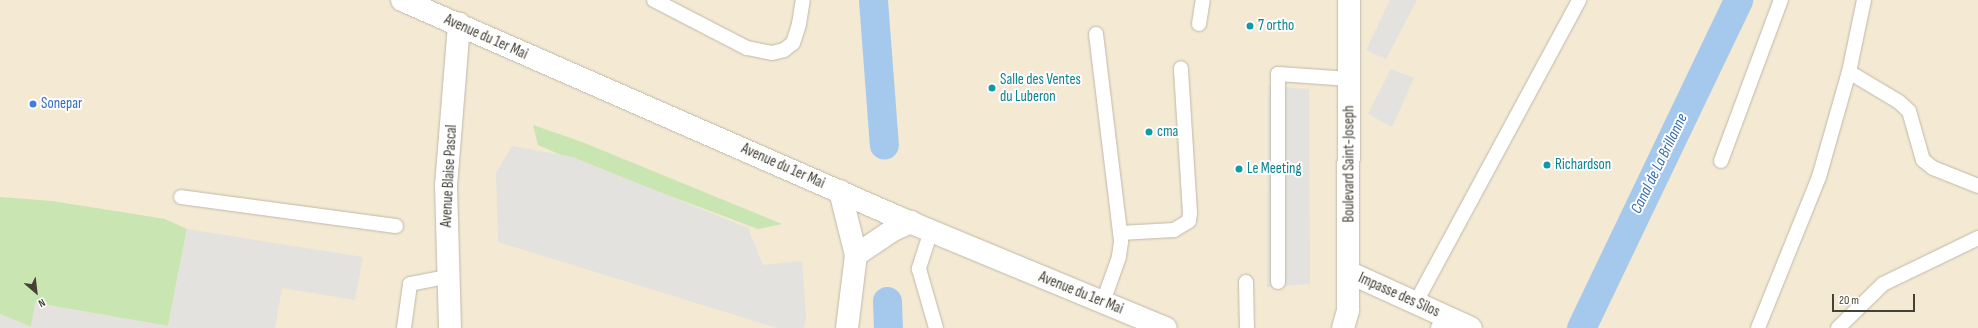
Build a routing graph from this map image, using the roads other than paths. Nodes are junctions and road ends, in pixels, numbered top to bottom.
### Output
1 (654, 0) edge
2 (803, 0) edge
3 (1203, 0) edge
4 (1349, 0) edge
5 (1579, 0) edge
6 (1781, 0) edge
7 (1864, 0) edge
8 (409, 1) edge
9 (459, 24) junction
10 (1199, 24) dead end
11 (1096, 34) dead end
12 (1181, 68) dead end
13 (1849, 72) junction
14 (1350, 79) junction
15 (1721, 161) dead end
16 (1978, 186) edge
17 (840, 191) junction
18 (181, 197) dead end
19 (911, 222) junction
20 (396, 226) dead end
21 (931, 231) junction
22 (1120, 233) junction
23 (1978, 238) edge
24 (856, 255) junction
25 (1348, 272) junction
26 (447, 277) junction
27 (1246, 282) dead end
28 (1278, 282) dead end
29 (1103, 302) junction
30 (1416, 302) junction
31 (1441, 322) edge
32 (404, 328) edge
33 (450, 328) edge
34 (847, 328) edge
35 (936, 328) edge
36 (1166, 328) edge
37 (1247, 328) edge
38 (1343, 328) edge
39 (1471, 328) edge
40 (1758, 328) edge
41 (1838, 328) edge

1 - 2 lane
3 - 10 lane
4 - 14 street, Boulevard Saint-Joseph
5 - 30 lane
6 - 15 lane
7 - 13 lane
8 - 9 street, Avenue du 1er Mai
9 - 17 street, Avenue du 1er Mai
9 - 26 street, Avenue Blaise Pascal
11 - 22 lane
12 - 22 lane
13 - 16 lane
13 - 40 lane
14 - 25 street, Boulevard Saint-Joseph
14 - 28 lane
17 - 19 street, Avenue du 1er Mai
17 - 24 street
18 - 20 lane
19 - 21 street, Avenue du 1er Mai
19 - 24 street
21 - 29 street, Avenue du 1er Mai
21 - 35 lane
22 - 29 lane
23 - 41 lane
24 - 34 street
25 - 30 street, Impasse des Silos
25 - 38 street, Boulevard Saint-Joseph
26 - 32 lane
26 - 33 street, Avenue Blaise Pascal
27 - 37 lane
29 - 36 street, Avenue du 1er Mai
30 - 31 street, Impasse des Silos
31 - 39 street, Impasse des Silos

